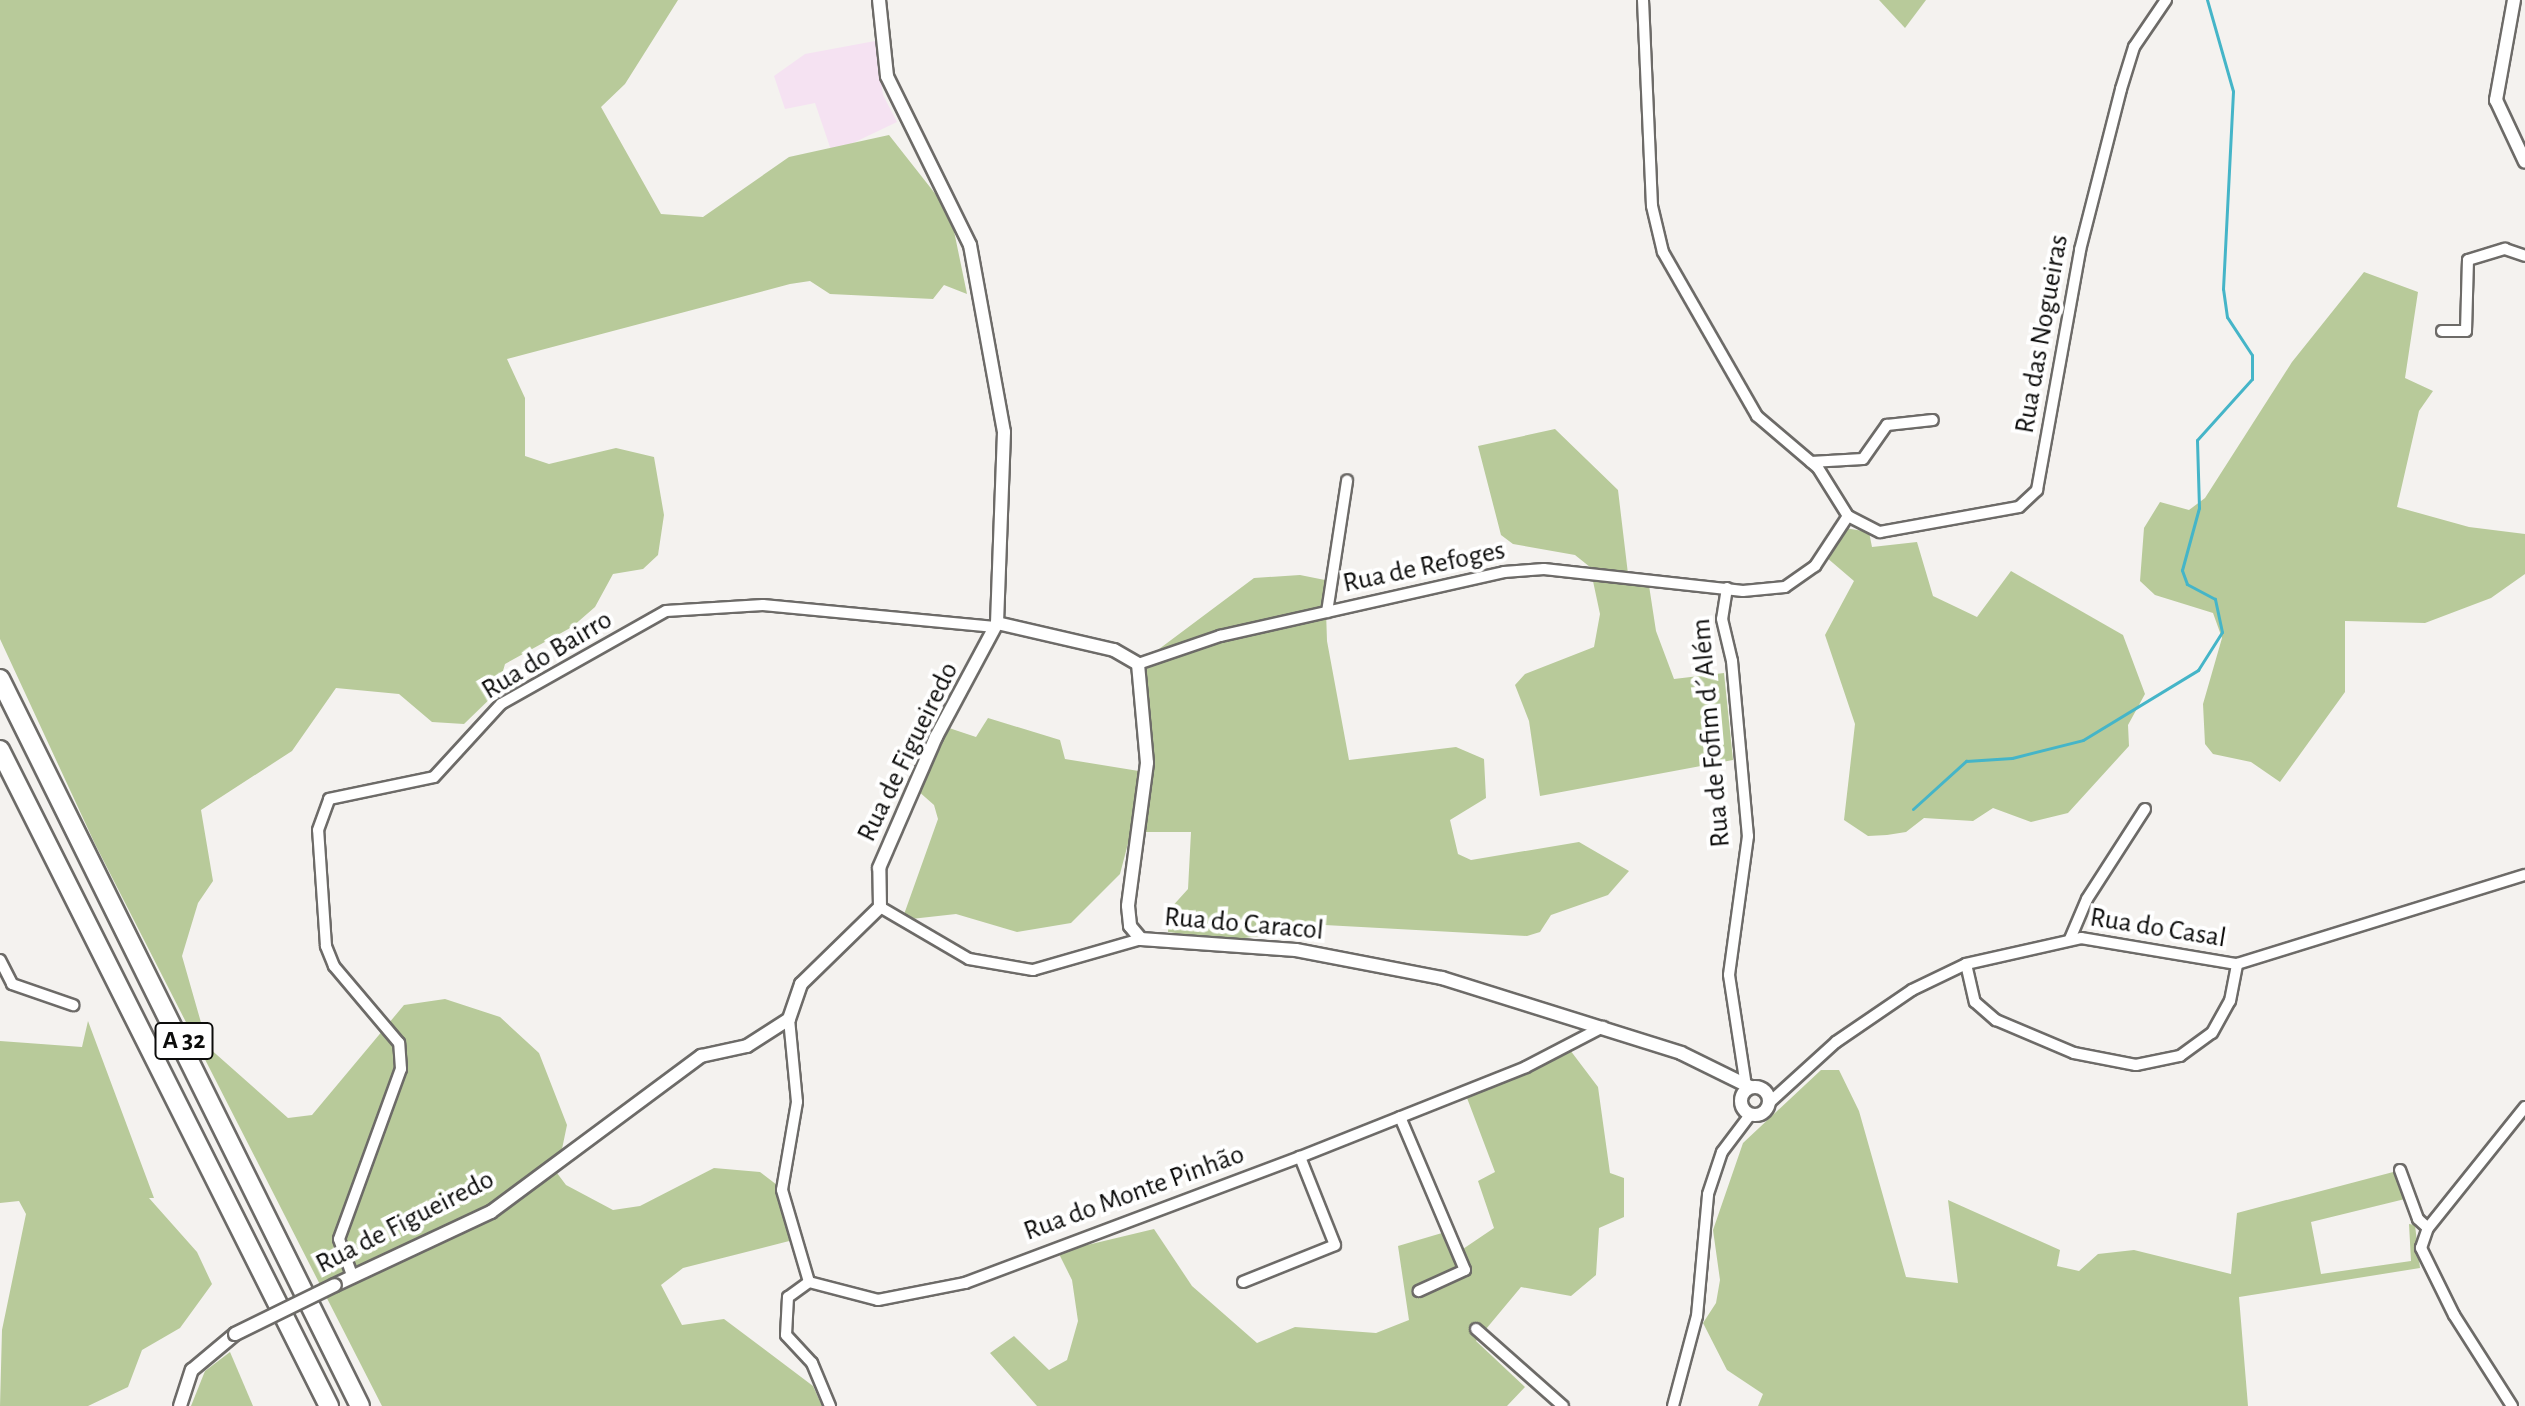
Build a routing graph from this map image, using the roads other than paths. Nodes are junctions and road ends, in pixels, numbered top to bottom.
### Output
1 (879, 0) edge
2 (1643, 0) edge
3 (2166, 0) edge
4 (2514, 0) edge
5 (2525, 162) edge
6 (2525, 256) edge
7 (2442, 331) dead end
8 (1933, 420) dead end
9 (1811, 462) junction
10 (1347, 481) dead end
11 (1848, 516) junction
12 (1727, 588) junction
13 (1327, 612) junction
14 (996, 625) junction
15 (1138, 664) junction
16 (0, 679) edge
17 (0, 750) edge
18 (2145, 809) dead end
19 (2525, 875) edge
20 (880, 907) junction
21 (1141, 939) junction
22 (2070, 939) junction
23 (0, 960) edge
24 (1966, 964) junction
25 (2237, 964) junction
26 (73, 1005) dead end
27 (789, 1019) junction
28 (1603, 1027) junction
29 (1748, 1084) junction
30 (1770, 1102) junction
31 (2525, 1107) edge
32 (1750, 1115) junction
33 (1400, 1117) junction
34 (1300, 1157) junction
35 (2400, 1170) dead end
36 (2428, 1228) junction
37 (352, 1275) junction
38 (809, 1282) junction
39 (1243, 1282) dead end
40 (1419, 1291) dead end
41 (1476, 1329) dead end
42 (180, 1406) edge
43 (329, 1406) edge
44 (360, 1406) edge
45 (830, 1406) edge
46 (1563, 1406) edge
47 (1673, 1406) edge
48 (2512, 1406) edge

1 - 14 street, Rua de Figueiredo
2 - 9 street
3 - 11 street, Rua das Nogueiras
4 - 5 street
6 - 7 street
8 - 9 street
9 - 11 street
10 - 13 street
11 - 12 street, Rua de Fofim d´Além
12 - 13 street, Rua de Refoges
12 - 29 street, Rua de Fofim d´Além
13 - 15 street, Rua de Refoges
14 - 15 street
14 - 20 street, Rua de Figueiredo
14 - 37 street, Rua do Bairro
15 - 21 street, Rua do Caracol
16 - 44 highway, A 32
17 - 43 highway, A 32
18 - 22 street
19 - 25 street, Rua do Casal
20 - 21 street
20 - 27 street
21 - 28 street, Rua do Caracol
22 - 24 street, Rua do Casal
22 - 25 street, Rua do Casal
23 - 26 street
24 - 25 street
24 - 30 street, Rua do Casal
27 - 37 street, Rua de Figueiredo
27 - 38 street
28 - 29 street, Rua do Caracol
28 - 33 street, Rua do Monte Pinhão
29 - 30 street
29 - 32 street
30 - 32 street
31 - 36 street
32 - 47 street
33 - 34 street, Rua do Monte Pinhão
33 - 40 street
34 - 38 street, Rua do Monte Pinhão
34 - 39 street
35 - 36 street
36 - 48 street
37 - 42 street, Rua de Figueiredo, bridge
38 - 45 street
41 - 46 street

